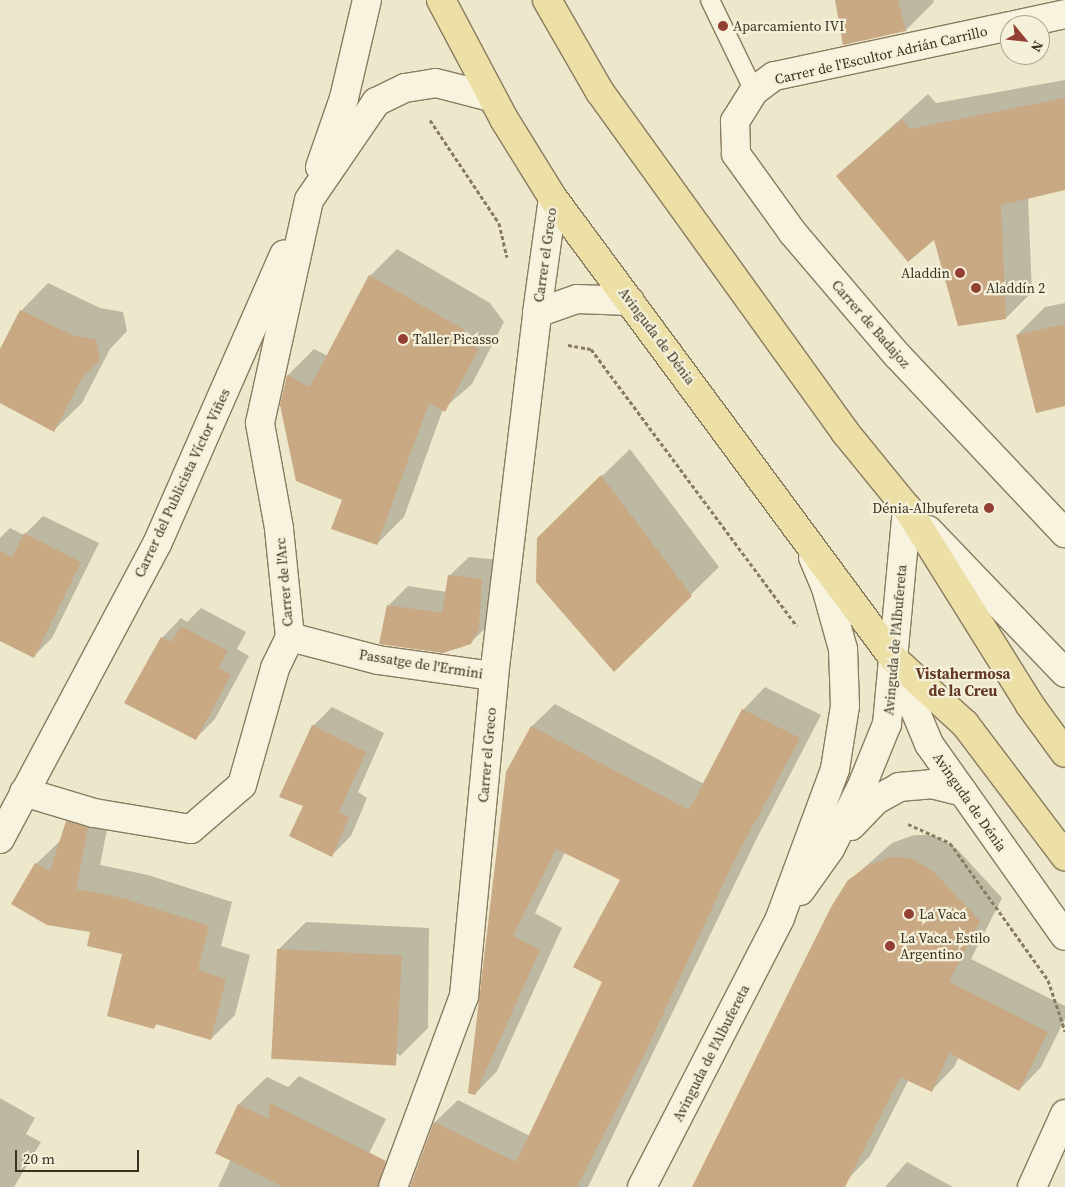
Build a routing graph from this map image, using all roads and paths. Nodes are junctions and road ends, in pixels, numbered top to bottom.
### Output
1 (367, 0) edge
2 (441, 0) edge
3 (547, 0) edge
4 (710, 0) edge
5 (1065, 14) edge
6 (1050, 17) edge
7 (1000, 28) edge
8 (405, 88) junction
9 (754, 91) junction
10 (491, 97) junction
11 (553, 198) junction
12 (309, 200) junction
13 (508, 259) dead end
14 (630, 301) junction
15 (536, 313) junction
16 (907, 508) junction
17 (1065, 533) edge
18 (806, 543) junction
19 (799, 632) dead end
20 (290, 637) junction
21 (894, 658) junction
22 (1065, 674) edge
23 (494, 676) junction
24 (1065, 753) edge
25 (24, 792) junction
26 (963, 792) junction
27 (901, 821) dead end
28 (0, 838) edge
29 (830, 849) junction
30 (1065, 856) edge
31 (780, 918) junction
32 (1065, 936) edge
33 (1065, 1031) edge
34 (1065, 1114) edge
35 (1065, 1137) edge
36 (1047, 1157) junction
37 (394, 1187) edge
38 (642, 1187) edge
39 (1032, 1187) edge

1 - 12 street, Carrer del Publicista Víctor Viñes
2 - 10 main road, Avinguda de Dénia
3 - 16 main road
4 - 9 lane
5 - 6 street
7 - 9 street, Carrer de l'Escultor Adrián Carrillo
8 - 10 street, Carrer del Publicista Víctor Viñes
8 - 12 street, Carrer del Publicista Víctor Viñes
8 - 13 path
9 - 17 street, Carrer de Badajoz
10 - 11 main road, Avinguda de Dénia
11 - 14 main road, Avinguda de Dénia
11 - 15 street, Carrer el Greco
12 - 20 street, Carrer de l'Arc
12 - 25 street, Carrer del Publicista Víctor Viñes
14 - 15 street, Carrer el Greco
14 - 18 main road, Avinguda de Dénia
15 - 19 path
15 - 23 street, Carrer el Greco
16 - 21 street, Avinguda de l'Albufereta
16 - 22 street
16 - 24 main road
18 - 21 main road, Avinguda de Dénia
18 - 31 street, Avinguda de l'Albufereta
20 - 23 street, Passatge de l'Ermini
20 - 25 street, Carrer de l'Arc
21 - 26 street, Avinguda de Dénia
21 - 29 street, Avinguda de l'Albufereta
21 - 30 main road, Avinguda de Dénia
23 - 37 street, Carrer el Greco
25 - 28 street, Carrer del Publicista Víctor Viñes
26 - 29 street, Avinguda de l'Albufereta
26 - 32 street, Avinguda de Dénia
27 - 33 path
29 - 31 street, Avinguda de l'Albufereta
31 - 38 street, Avinguda de l'Albufereta
34 - 36 street
35 - 36 street
36 - 39 street

